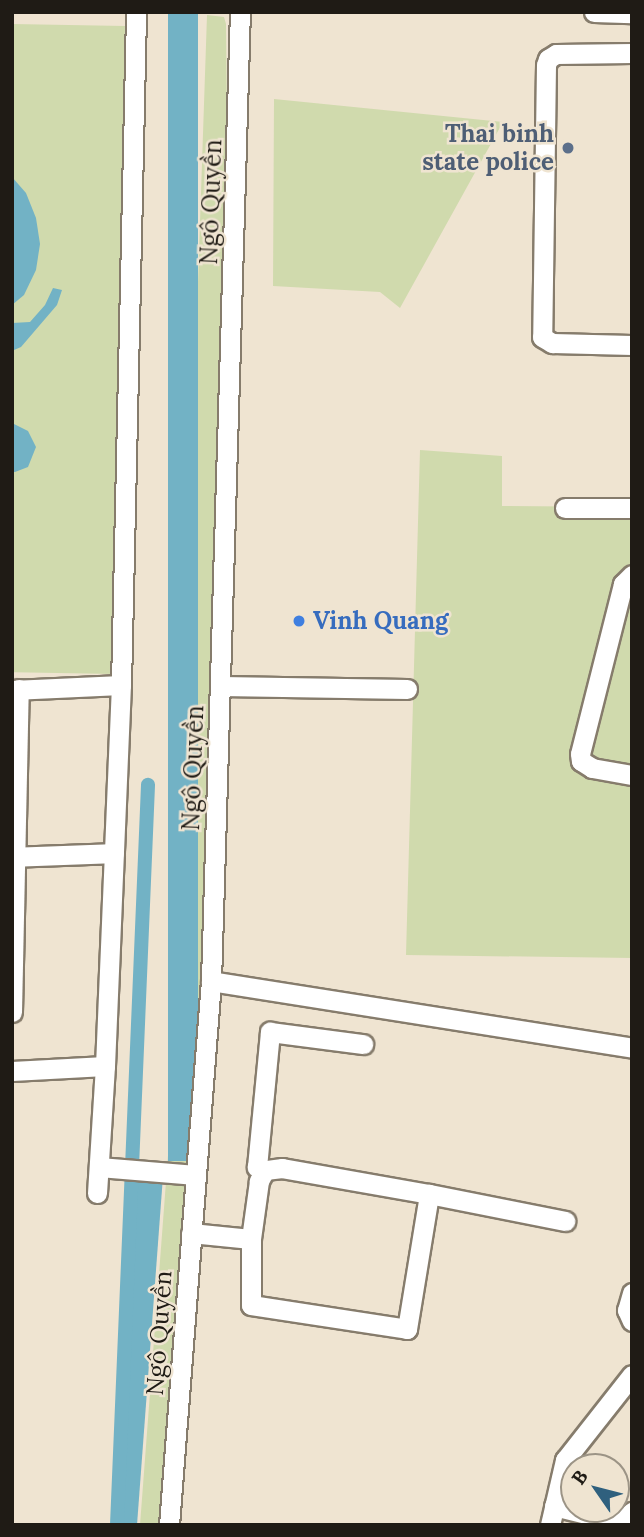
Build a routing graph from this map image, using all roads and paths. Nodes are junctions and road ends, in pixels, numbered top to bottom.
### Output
1 (136, 12) edge
2 (240, 12) edge
3 (594, 12) edge
4 (632, 13) edge
5 (632, 53) edge
6 (632, 345) edge
7 (632, 508) edge
8 (565, 509) dead end
9 (632, 575) edge
10 (121, 685) junction
11 (220, 686) junction
12 (16, 689) edge
13 (407, 689) dead end
14 (632, 775) edge
15 (114, 853) junction
16 (14, 856) edge
17 (211, 981) junction
18 (13, 984) edge
19 (12, 1012) edge
20 (363, 1044) dead end
21 (632, 1048) edge
22 (106, 1066) junction
23 (12, 1071) edge
24 (99, 1167) junction
25 (265, 1170) junction
26 (196, 1175) junction
27 (97, 1193) dead end
28 (429, 1194) junction
29 (565, 1222) dead end
30 (191, 1233) junction
31 (251, 1239) junction
32 (632, 1293) edge
33 (632, 1321) edge
34 (632, 1375) edge
35 (632, 1513) edge
36 (552, 1515) edge
37 (169, 1525) edge

1 - 10 street
2 - 11 street, Ngô Quyền
3 - 4 street
5 - 6 street
7 - 8 street
9 - 14 street
10 - 12 street
10 - 15 street
11 - 13 street
11 - 17 street, Ngô Quyền
12 - 16 street
15 - 16 street
15 - 22 street
16 - 18 street
17 - 21 street
17 - 26 street, Ngô Quyền
18 - 19 street
20 - 25 street
22 - 23 street
22 - 24 street
24 - 26 street
24 - 27 street
25 - 28 street
25 - 31 street
26 - 30 street, Ngô Quyền
28 - 29 street
28 - 31 street
30 - 31 street
30 - 37 street, Ngô Quyền
32 - 33 street
34 - 36 street
35 - 36 street

